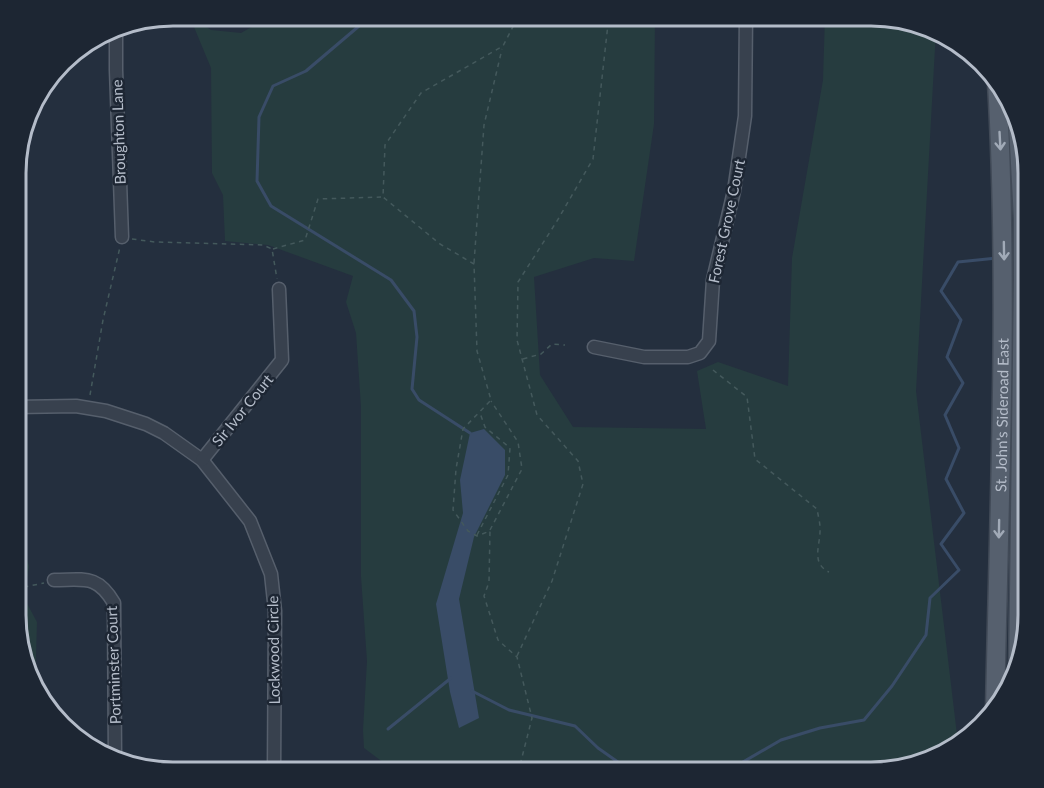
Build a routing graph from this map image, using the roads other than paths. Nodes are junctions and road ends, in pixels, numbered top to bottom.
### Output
1 (746, 26) edge
2 (116, 37) edge
3 (998, 97) edge
4 (122, 237) road end
5 (279, 289) road end
6 (594, 347) dead end
7 (26, 407) edge
8 (202, 460) junction
9 (54, 580) road end
10 (1018, 607) edge
11 (1018, 628) edge
12 (995, 695) edge
13 (115, 750) edge
14 (274, 762) edge

1 - 6 street, Forest Grove Court
2 - 4 street, Broughton Lane
3 -> 12 main road, St. John's Sideroad East
5 - 8 street, Sir Ivor Court
7 - 8 street, Lockwood Circle
8 - 14 street, Lockwood Circle
9 - 13 street, Portminster Court
10 - 11 main road, St. John's Sideroad East

